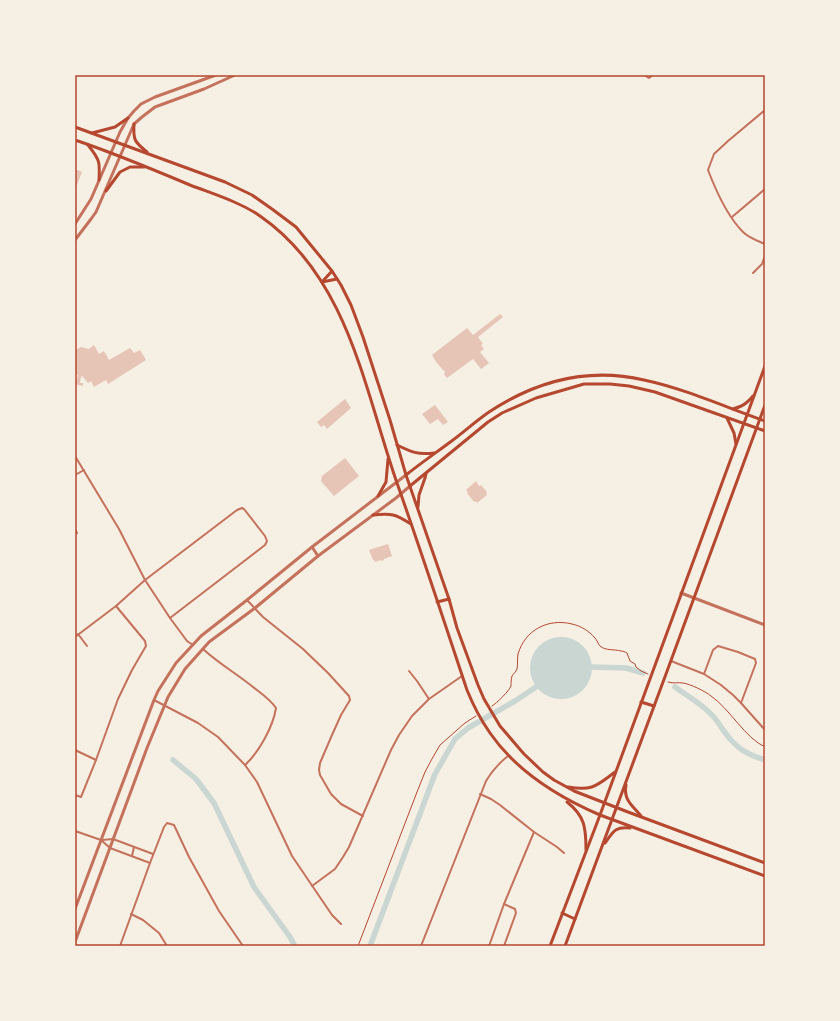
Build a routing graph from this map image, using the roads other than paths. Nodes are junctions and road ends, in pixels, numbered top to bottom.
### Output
1 (216, 75) edge
2 (235, 75) edge
3 (644, 75) edge
4 (653, 75) edge
5 (765, 110) edge
6 (128, 118) junction
7 (134, 124) junction
8 (75, 127) edge
9 (92, 133) junction
10 (75, 140) edge
11 (116, 142) junction
12 (87, 144) junction
13 (124, 145) junction
14 (111, 153) junction
15 (150, 155) junction
16 (120, 157) junction
17 (145, 167) junction
18 (100, 180) junction
19 (765, 189) edge
20 (106, 191) junction
21 (732, 217) junction
22 (75, 224) edge
23 (75, 240) edge
24 (765, 244) edge
25 (765, 256) edge
26 (332, 270) junction
27 (753, 273) dead end
28 (337, 279) junction
29 (322, 282) junction
30 (765, 366) edge
31 (630, 377) junction
32 (629, 386) junction
33 (754, 395) junction
34 (515, 398) junction
35 (765, 405) edge
36 (518, 406) junction
37 (733, 409) junction
38 (747, 414) junction
39 (727, 418) junction
40 (760, 419) junction
41 (765, 421) edge
42 (744, 424) junction
43 (756, 428) junction
44 (765, 431) edge
45 (398, 445) junction
46 (736, 445) junction
47 (435, 453) junction
48 (75, 456) edge
49 (389, 457) junction
50 (84, 470) junction
51 (426, 473) junction
52 (406, 475) junction
53 (75, 476) edge
54 (396, 482) junction
55 (410, 486) junction
56 (401, 494) junction
57 (378, 496) junction
58 (418, 509) junction
59 (373, 515) junction
60 (411, 524) junction
61 (75, 529) edge
62 (76, 534) edge
63 (312, 547) junction
64 (318, 556) junction
65 (145, 580) junction
66 (681, 593) junction
67 (693, 599) junction
68 (247, 600) junction
69 (449, 600) junction
70 (437, 602) junction
71 (116, 606) junction
72 (255, 608) junction
73 (170, 618) junction
74 (765, 625) edge
75 (78, 634) junction
76 (75, 637) edge
77 (193, 645) junction
78 (87, 646) dead end
79 (202, 649) junction
80 (671, 661) junction
81 (409, 671) dead end
82 (704, 674) junction
83 (462, 676) junction
84 (429, 699) junction
85 (154, 700) junction
86 (641, 702) junction
87 (741, 703) junction
88 (164, 705) junction
89 (654, 706) junction
90 (765, 730) edge
91 (75, 750) edge
92 (509, 755) junction
93 (96, 760) junction
94 (245, 764) junction
95 (615, 772) junction
96 (628, 777) junction
97 (566, 787) junction
98 (480, 794) junction
99 (75, 795) edge
100 (560, 796) junction
101 (604, 803) junction
102 (616, 808) junction
103 (363, 816) junction
104 (600, 816) junction
105 (642, 818) junction
106 (612, 820) junction
107 (635, 828) junction
108 (75, 831) edge
109 (534, 832) junction
110 (113, 839) junction
111 (101, 840) junction
112 (602, 846) junction
113 (110, 848) junction
114 (134, 848) junction
115 (586, 851) junction
116 (564, 853) dead end
117 (153, 854) junction
118 (132, 856) junction
119 (150, 863) junction
120 (765, 863) edge
121 (765, 876) edge
122 (312, 886) junction
123 (504, 904) junction
124 (75, 908) edge
125 (562, 913) junction
126 (131, 914) junction
127 (575, 918) junction
128 (341, 924) dead end
129 (75, 942) edge
130 (120, 946) edge
131 (167, 946) edge
132 (243, 946) edge
133 (421, 946) edge
134 (489, 946) edge
135 (504, 946) edge
136 (550, 946) edge
137 (564, 946) edge

1 - 6 street
2 - 7 street
3 - 4 street
5 - 21 street
6 - 9 main road
6 - 11 street
7 - 13 street
7 - 15 main road
8 - 9 main road
9 - 11 main road
10 - 12 main road
11 - 13 main road
11 - 14 street
12 - 14 main road
12 - 18 main road
13 - 15 main road
13 - 16 street
14 - 16 main road
14 - 18 street
15 - 26 main road
16 - 17 main road
16 - 20 street
17 - 20 main road
17 - 29 main road
18 - 22 street
19 - 21 street
20 - 23 street
21 - 24 street
25 - 27 street
26 - 28 main road
26 - 29 main road
28 - 29 main road
28 - 45 main road
29 - 49 main road
30 - 33 main road
31 - 32 main road
31 - 34 main road
31 - 37 main road
32 - 36 main road
32 - 39 main road
33 - 37 main road
33 - 38 main road
34 - 36 main road
34 - 47 main road
35 - 40 main road
36 - 51 main road
37 - 38 main road
38 - 40 main road
38 - 42 main road
39 - 42 main road
39 - 46 main road
40 - 41 main road
40 - 43 main road
42 - 43 main road
42 - 46 main road
43 - 44 main road
43 - 67 main road
45 - 47 main road
45 - 52 main road
46 - 66 main road
47 - 52 main road
48 - 50 street
49 - 54 main road
49 - 57 main road
50 - 53 street
50 - 65 street
51 - 55 main road
51 - 58 main road
52 - 54 street
52 - 55 main road
54 - 56 main road
54 - 57 street
55 - 56 street
55 - 58 main road
56 - 59 street
56 - 60 main road
57 - 63 street
58 - 69 main road
59 - 60 main road
59 - 64 street
60 - 70 main road
61 - 62 street
63 - 64 street
63 - 68 street
64 - 72 street
65 - 71 street
65 - 73 street
65 - 73 street
66 - 67 street
66 - 86 main road
67 - 74 street
67 - 80 main road
68 - 72 street
68 - 77 street
69 - 70 main road
69 - 97 main road
70 - 83 main road
71 - 75 street
71 - 93 street
72 - 79 street
72 - 103 street
73 - 77 street
75 - 76 street
75 - 78 street
77 - 85 street
79 - 88 street
79 - 94 street
80 - 82 street
80 - 89 main road
81 - 84 street
82 - 87 street
82 - 87 street
83 - 84 street
83 - 92 main road
84 - 103 street
85 - 88 street
85 - 111 street
86 - 89 main road
86 - 95 main road
87 - 90 street
88 - 94 street
88 - 110 street
89 - 96 main road
91 - 93 street
92 - 98 street
92 - 100 main road
93 - 99 street
94 - 122 street
95 - 97 main road
95 - 101 main road
96 - 102 main road
96 - 105 main road
97 - 101 main road
98 - 109 street
98 - 133 street
100 - 104 main road
100 - 115 main road
101 - 102 main road
101 - 104 main road
102 - 105 main road
102 - 106 main road
103 - 122 street
104 - 106 main road
104 - 115 main road
105 - 120 main road
106 - 107 main road
106 - 112 main road
107 - 112 main road
107 - 121 main road
108 - 111 street
109 - 116 street
109 - 123 street
110 - 111 street
110 - 113 street
110 - 114 street
111 - 113 street
111 - 124 street
112 - 127 main road
113 - 118 street
113 - 129 street
114 - 117 street
114 - 118 street
115 - 125 main road
117 - 119 street
117 - 132 street
118 - 119 street
119 - 126 street
122 - 128 street
123 - 134 street
123 - 135 street
125 - 127 main road
125 - 136 main road
126 - 130 street
126 - 131 street
127 - 137 main road

